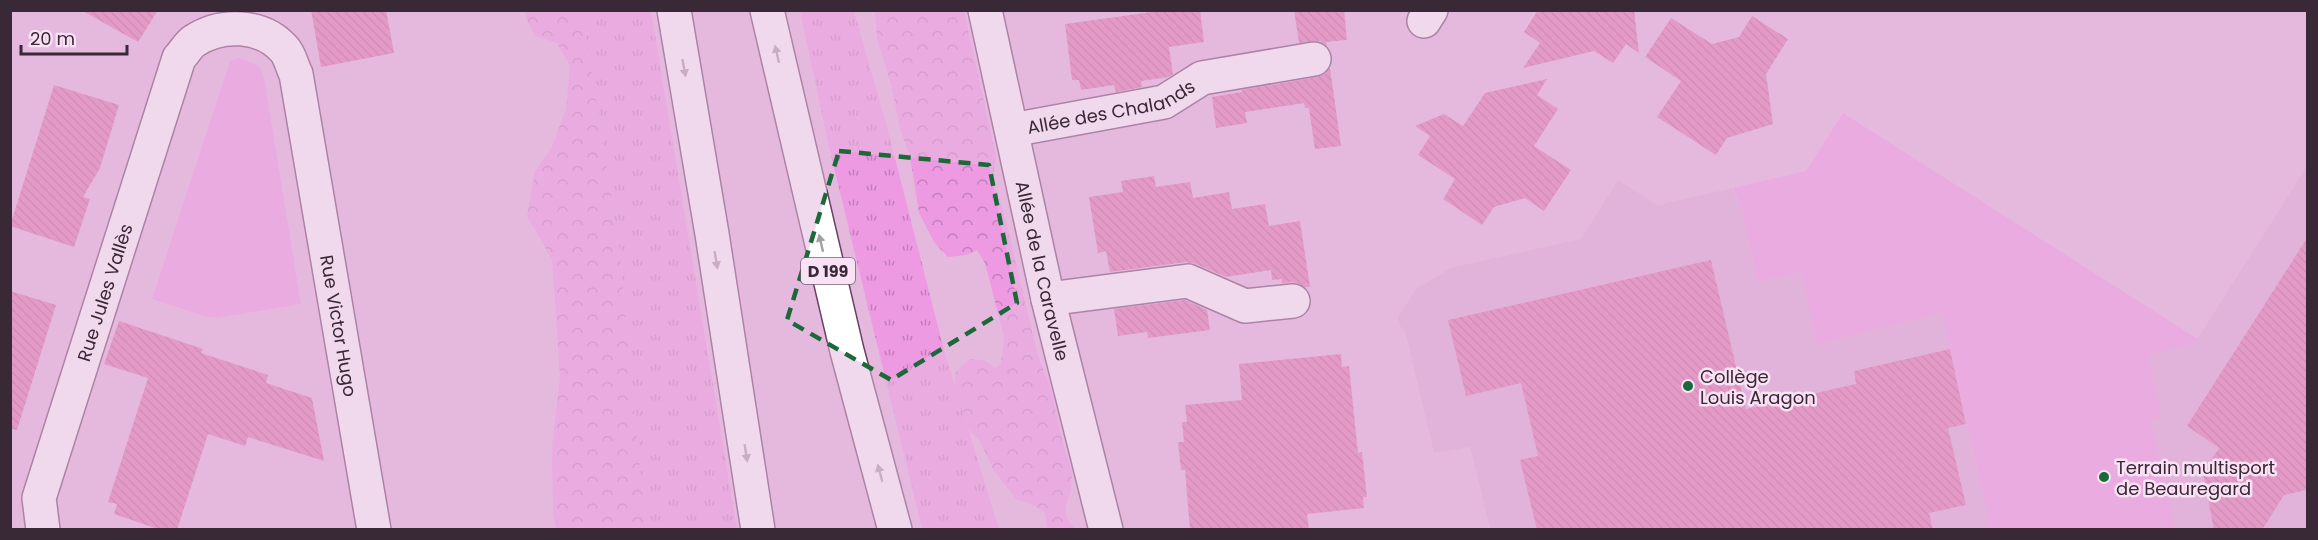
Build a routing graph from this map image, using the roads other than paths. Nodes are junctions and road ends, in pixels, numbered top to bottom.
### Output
1 (674, 10) edge
2 (767, 10) edge
3 (985, 10) edge
4 (179, 58) joint
5 (1314, 59) dead end
6 (1012, 130) junction
7 (1048, 299) junction
8 (1293, 301) dead end
9 (43, 530) edge
10 (374, 530) edge
11 (758, 530) edge
12 (895, 530) edge
13 (1106, 530) edge

1 -> 11 main road
12 -> 2 main road, D 199
3 - 6 main road, Allée de la Caravelle
4 - 9 main road, Rue Jules Vallès
4 - 10 main road, Rue Victor Hugo
5 - 6 main road, Allée des Chalands
6 - 7 main road, Allée de la Caravelle
7 - 8 main road
7 - 13 main road, Allée de la Caravelle

